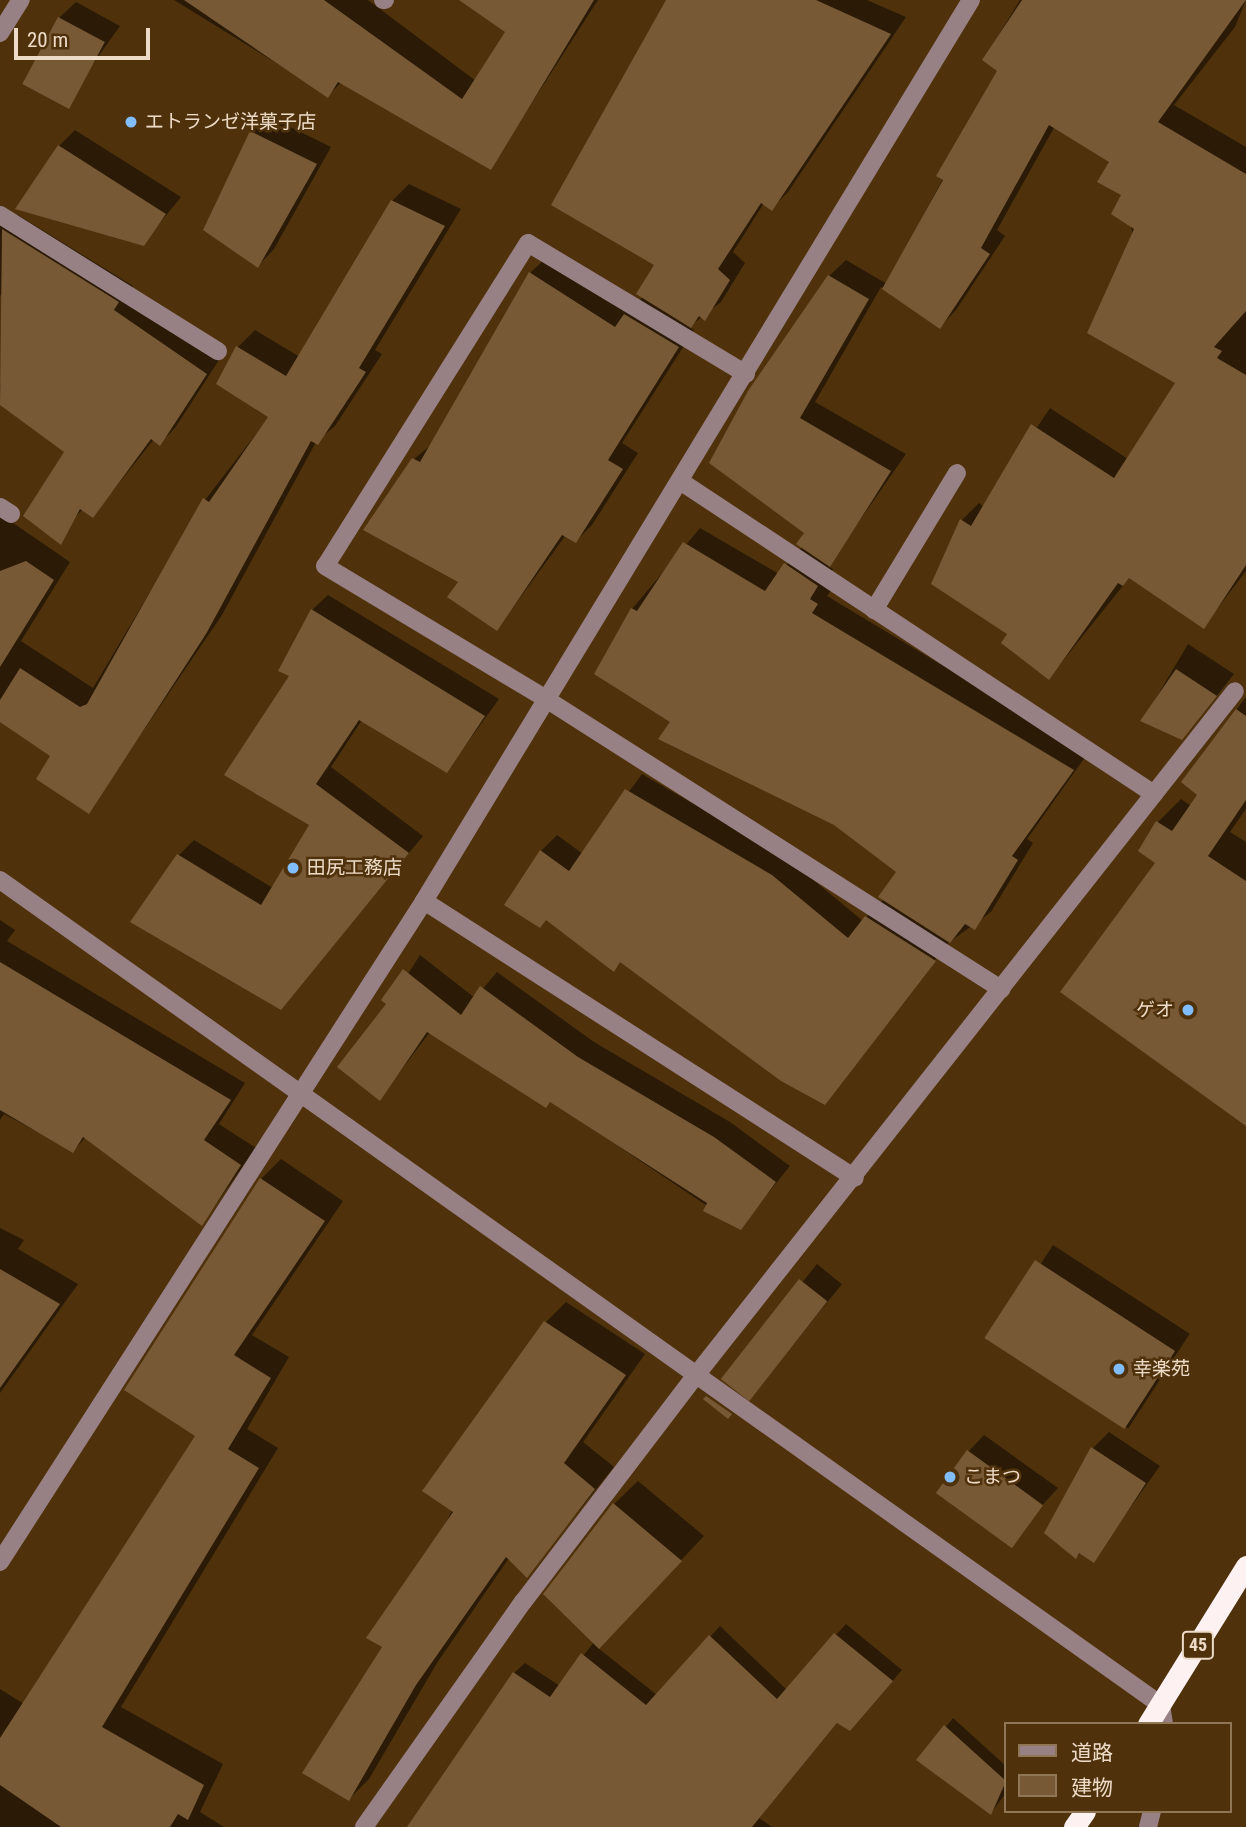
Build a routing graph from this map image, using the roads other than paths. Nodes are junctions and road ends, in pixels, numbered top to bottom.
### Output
1 (20, 0) edge
2 (971, 0) edge
3 (0, 33) edge
4 (0, 215) edge
5 (218, 351) dead end
6 (746, 374) junction
7 (957, 473) dead end
8 (680, 481) junction
9 (874, 610) junction
10 (1235, 691) dead end
11 (546, 698) junction
12 (1154, 794) junction
13 (0, 880) edge
14 (424, 901) junction
15 (1001, 989) junction
16 (298, 1094) junction
17 (855, 1178) junction
18 (697, 1374) junction
19 (0, 1562) edge
20 (1246, 1566) edge
21 (1163, 1714) edge
22 (364, 1827) edge

1 - 3 street
2 - 6 street
4 - 5 street
6 - 8 street
6 - 11 street
7 - 9 street
8 - 9 street
8 - 11 street
9 - 12 street
10 - 12 street
11 - 14 street
11 - 15 street
12 - 15 street
13 - 16 street
14 - 16 street
14 - 17 street
15 - 17 street
16 - 18 street
16 - 19 street
17 - 18 street
18 - 21 street
18 - 22 street
20 - 21 highway, 45

